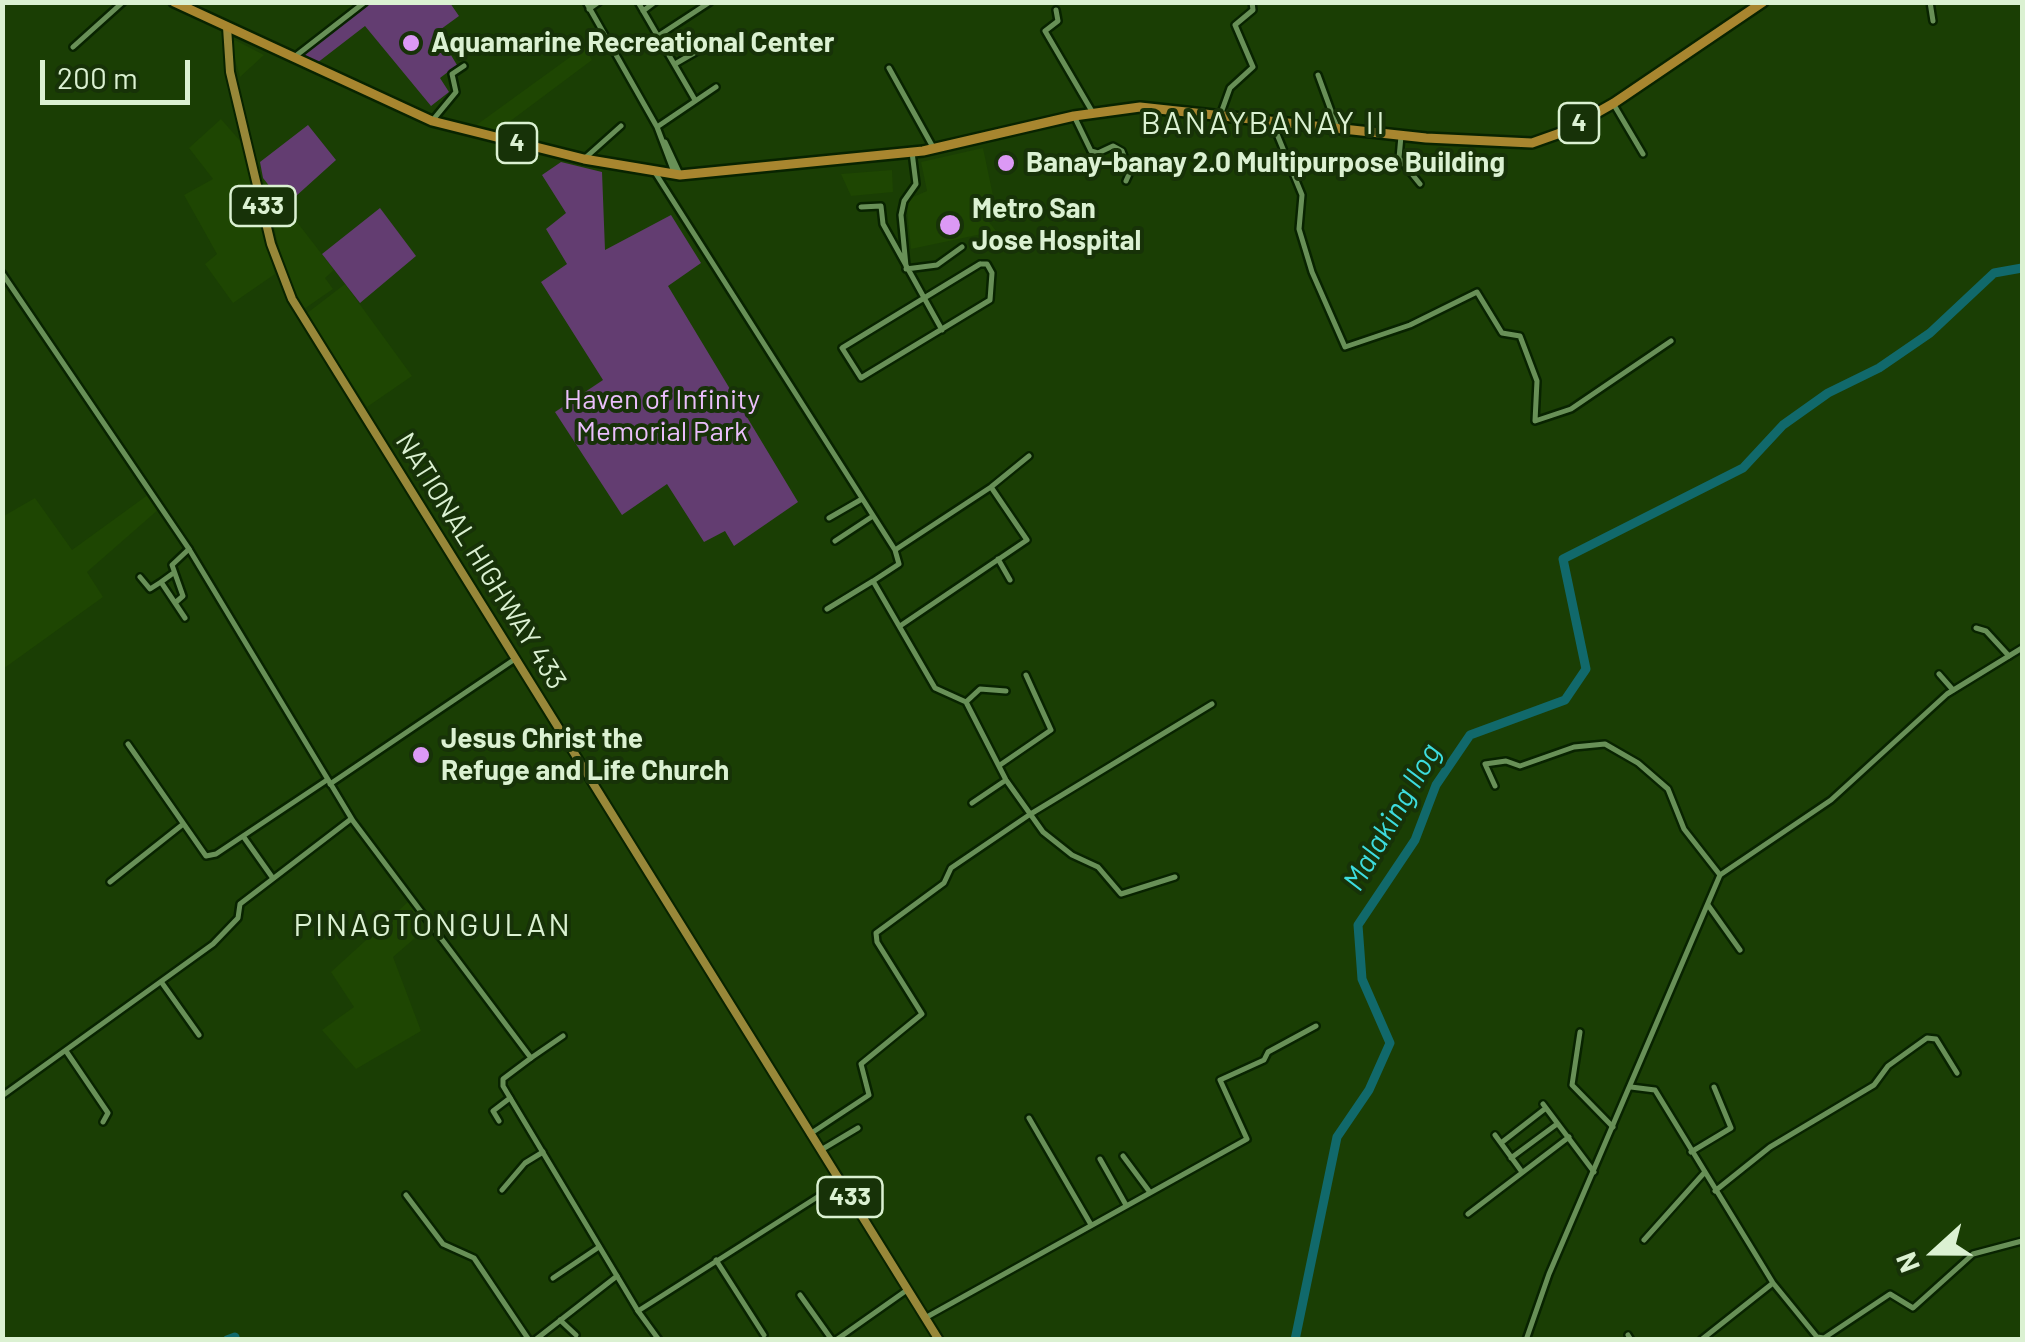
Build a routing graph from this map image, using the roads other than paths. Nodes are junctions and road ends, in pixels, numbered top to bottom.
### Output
1 (123, 2) edge
2 (174, 2) edge
3 (365, 2) edge
4 (599, 2) edge
5 (638, 2) edge
6 (655, 2) edge
7 (710, 2) edge
8 (1252, 2) edge
9 (1762, 2) edge
10 (1930, 2) edge
11 (587, 6) edge
12 (1056, 10) dead end
13 (643, 11) junction
14 (1933, 21) dead end
15 (226, 27) junction
16 (658, 36) junction
17 (74, 48) dead end
18 (700, 49) dead end
19 (293, 58) junction
20 (675, 64) junction
21 (464, 66) dead end
22 (889, 68) dead end
23 (1318, 75) dead end
24 (716, 87) dead end
25 (695, 100) junction
26 (1614, 103) junction
27 (1221, 112) junction
28 (1093, 113) junction
29 (1074, 116) junction
30 (1272, 119) junction
31 (432, 121) junction
32 (621, 126) dead end
33 (657, 127) junction
34 (1338, 127) junction
35 (1401, 135) junction
36 (934, 149) junction
37 (912, 152) junction
38 (1643, 154) dead end
39 (584, 159) junction
40 (656, 174) junction
41 (677, 175) junction
42 (1126, 180) dead end
43 (1420, 184) dead end
44 (861, 208) dead end
45 (962, 247) dead end
46 (906, 269) junction
47 (2, 273) edge
48 (922, 298) junction
49 (942, 330) junction
50 (1671, 341) dead end
51 (1029, 456) dead end
52 (991, 486) junction
53 (862, 498) junction
54 (873, 516) junction
55 (829, 518) dead end
56 (835, 541) dead end
57 (189, 549) junction
58 (895, 550) junction
59 (998, 559) junction
60 (172, 574) junction
61 (140, 576) dead end
62 (1010, 580) dead end
63 (873, 581) junction
64 (161, 582) junction
65 (175, 603) junction
66 (828, 609) dead end
67 (185, 618) dead end
68 (900, 626) junction
69 (1976, 628) dead end
70 (2022, 648) edge
71 (2009, 656) junction
72 (515, 659) junction
73 (1940, 674) dead end
74 (1026, 675) dead end
75 (1953, 690) junction
76 (1006, 691) dead end
77 (966, 702) junction
78 (1212, 704) dead end
79 (128, 744) dead end
80 (1000, 765) junction
81 (1006, 780) junction
82 (329, 782) junction
83 (1495, 786) dead end
84 (972, 803) dead end
85 (1029, 815) junction
86 (352, 818) junction
87 (182, 824) junction
88 (243, 836) junction
89 (1720, 874) junction
90 (272, 876) junction
91 (1175, 877) dead end
92 (110, 882) dead end
93 (1706, 902) junction
94 (1740, 950) dead end
95 (162, 983) junction
96 (1316, 1026) dead end
97 (1580, 1032) dead end
98 (200, 1035) dead end
99 (563, 1036) dead end
100 (66, 1051) junction
101 (531, 1058) junction
102 (1957, 1074) dead end
103 (1632, 1087) junction
104 (1714, 1087) dead end
105 (2, 1096) edge
106 (510, 1098) junction
107 (1029, 1118) dead end
108 (499, 1121) dead end
109 (102, 1122) dead end
110 (1558, 1123) junction
111 (858, 1128) dead end
112 (1613, 1128) junction
113 (810, 1134) junction
114 (1495, 1135) dead end
115 (1569, 1137) junction
116 (1501, 1143) junction
117 (821, 1150) junction
118 (544, 1152) junction
119 (1691, 1152) junction
120 (1123, 1156) dead end
121 (1512, 1158) junction
122 (1100, 1160) dead end
123 (1522, 1172) junction
124 (1594, 1172) junction
125 (1704, 1173) junction
126 (841, 1182) junction
127 (502, 1190) dead end
128 (1149, 1191) junction
129 (1715, 1191) junction
130 (406, 1194) dead end
131 (1126, 1204) junction
132 (1468, 1214) dead end
133 (1090, 1223) junction
134 (1644, 1240) dead end
135 (2022, 1242) edge
136 (599, 1247) junction
137 (716, 1260) junction
138 (618, 1276) junction
139 (553, 1278) dead end
140 (1773, 1283) junction
141 (907, 1290) junction
142 (800, 1295) dead end
143 (638, 1312) junction
144 (924, 1318) junction
145 (560, 1320) junction
146 (576, 1335) dead end
147 (764, 1335) dead end
148 (1825, 1338) edge
149 (529, 1339) edge
150 (660, 1340) edge
151 (834, 1340) edge
152 (939, 1340) edge
153 (1526, 1340) edge
154 (1701, 1340) edge

1 - 17 street
2 - 15 highway, 4
3 - 19 street
4 - 11 street
5 - 13 street
6 - 13 street
7 - 16 street
8 - 27 street
9 - 26 highway, 4
10 - 14 street
11 - 33 street
12 - 28 street
13 - 16 street
15 - 19 highway, 4
15 - 72 main road, NATIONAL HIGHWAY 433 / 433
16 - 20 street
18 - 20 street
19 - 31 highway, 4
20 - 25 street
21 - 31 street
22 - 36 street
23 - 34 street
24 - 25 street
25 - 33 street
26 - 35 highway, 4
26 - 38 street
27 - 28 highway, 4
27 - 30 highway, 4
28 - 29 highway, 4
29 - 36 highway, 4
29 - 42 street
30 - 34 highway, 4
30 - 50 street
31 - 39 highway, 4
32 - 39 street
33 - 41 street
34 - 35 highway, 4
35 - 43 street
36 - 37 highway, 4
37 - 41 highway, 4
37 - 46 street
39 - 40 highway, 4
40 - 41 highway, 4
40 - 53 street
44 - 46 street
45 - 46 street
46 - 48 street
47 - 57 street
48 - 49 street
48 - 49 street
48 - 49 street
51 - 52 street
52 - 58 street
52 - 59 street
53 - 54 street
53 - 55 street
54 - 56 street
54 - 58 street
57 - 60 street
57 - 82 street
58 - 63 street
59 - 62 street
59 - 68 street
60 - 64 street
60 - 65 street
61 - 64 street
63 - 66 street
63 - 68 street
64 - 65 street
65 - 67 street
68 - 77 street
69 - 71 street
70 - 71 street
71 - 75 street
72 - 82 street
72 - 113 main road, NATIONAL HIGHWAY 433 / 433
73 - 75 street
74 - 80 street
75 - 89 street
76 - 77 street
77 - 80 street
78 - 85 street
79 - 87 street
80 - 81 street
81 - 84 street
81 - 85 street
82 - 86 street
82 - 88 street
83 - 89 street
85 - 91 street
85 - 113 street
86 - 90 street
86 - 101 street
87 - 88 street
87 - 92 street
88 - 90 street
89 - 93 street
90 - 95 street
93 - 94 street
93 - 103 street
95 - 98 street
95 - 100 street
96 - 128 street
97 - 112 street
99 - 101 street
100 - 105 street
100 - 109 street
101 - 106 street
102 - 129 street
103 - 112 street
103 - 119 street
104 - 119 street
106 - 108 street
106 - 118 street
107 - 133 street
110 - 115 street
110 - 116 street
110 - 121 street
111 - 117 street
112 - 124 street
113 - 117 main road, NATIONAL HIGHWAY 433 / 433
114 - 116 street
115 - 123 street
115 - 124 street
116 - 121 street
117 - 126 main road, NATIONAL HIGHWAY 433 / 433
118 - 127 street
118 - 136 street
119 - 125 street
120 - 128 street
121 - 123 street
122 - 131 street
123 - 132 street
124 - 153 street
125 - 129 street
125 - 134 street
126 - 137 street
126 - 141 main road, NATIONAL HIGHWAY 433 / 433
128 - 131 street
129 - 140 street
130 - 149 street
131 - 133 street
133 - 144 street
135 - 148 street
136 - 138 street
136 - 139 street
137 - 143 street
137 - 147 street
138 - 143 street
138 - 145 street
140 - 148 street
140 - 154 street
141 - 144 main road, NATIONAL HIGHWAY 433 / 433
141 - 151 street
142 - 151 street
143 - 150 street
144 - 152 main road, NATIONAL HIGHWAY 433 / 433
145 - 146 street
145 - 149 street

